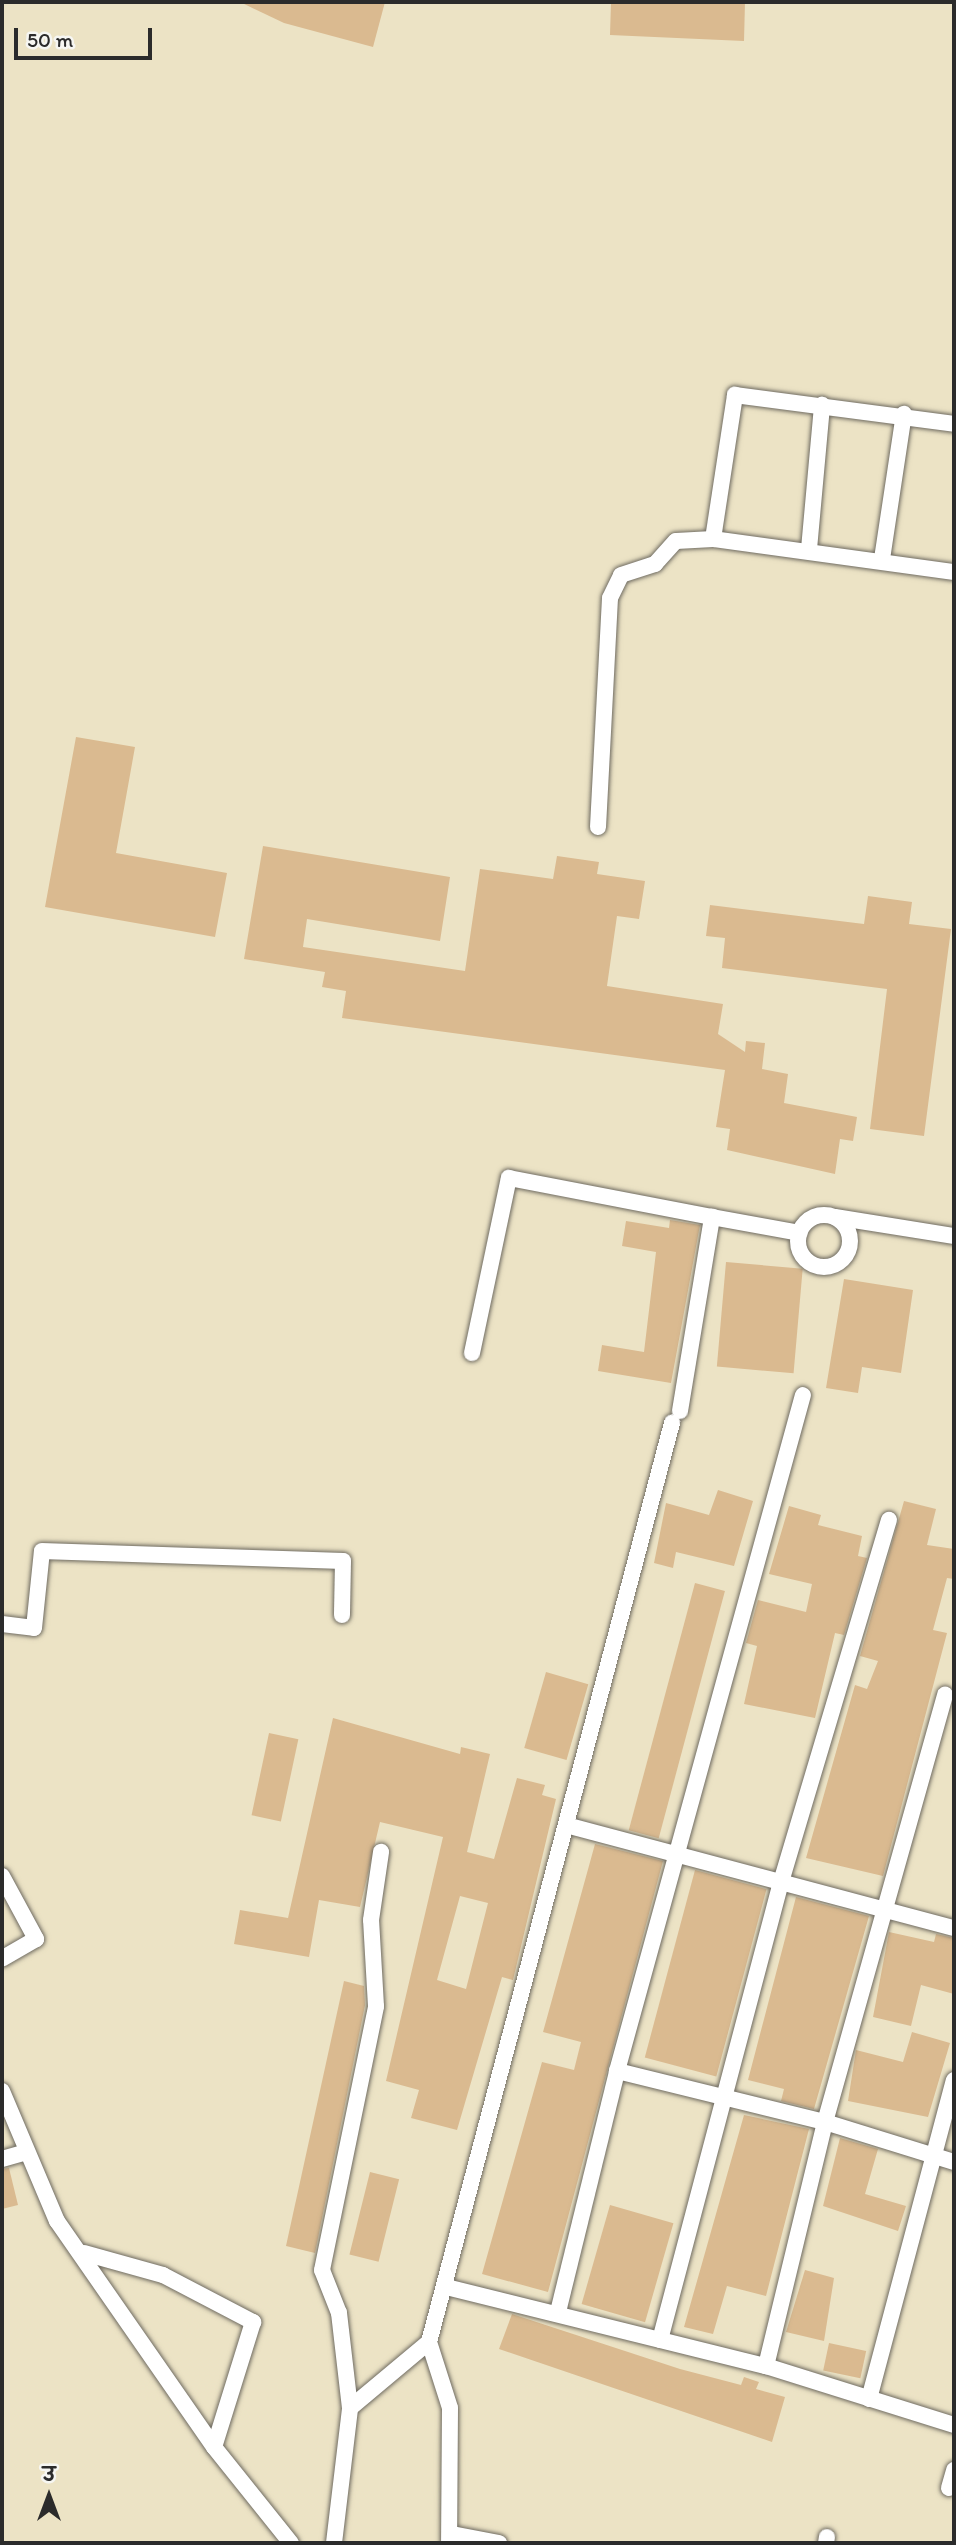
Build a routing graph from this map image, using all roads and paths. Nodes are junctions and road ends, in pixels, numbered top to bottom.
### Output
1 (822, 405) junction
2 (904, 414) junction
3 (954, 424) edge
4 (713, 539) junction
5 (810, 549) junction
6 (882, 559) junction
7 (954, 572) edge
8 (598, 827) dead end
9 (712, 1217) junction
10 (835, 1217) junction
11 (800, 1233) junction
12 (954, 1236) edge
13 (472, 1353) dead end
14 (803, 1395) dead end
15 (889, 1520) dead end
16 (342, 1615) dead end
17 (2, 1624) edge
18 (945, 1695) dead end
19 (570, 1826) junction
20 (381, 1852) dead end
21 (677, 1854) junction
22 (2, 1876) edge
23 (781, 1882) junction
24 (884, 1910) junction
25 (954, 1928) edge
26 (2, 1959) edge
27 (617, 2071) junction
28 (954, 2080) edge
29 (2, 2091) edge
30 (724, 2095) junction
31 (825, 2122) junction
32 (23, 2153) junction
33 (933, 2154) junction
34 (2, 2159) edge
35 (954, 2162) edge
36 (84, 2253) junction
37 (446, 2287) junction
38 (558, 2312) junction
39 (660, 2340) junction
40 (429, 2342) junction
41 (766, 2366) junction
42 (869, 2399) junction
43 (350, 2408) junction
44 (954, 2425) edge
45 (214, 2446) junction
46 (954, 2470) edge
47 (949, 2488) dead end
48 (451, 2539) edge
49 (291, 2543) edge
50 (334, 2543) edge
51 (499, 2543) edge

1 - 2 street
1 - 4 street
1 - 5 street
2 - 3 street
2 - 6 street
4 - 5 street
4 - 8 street
5 - 6 street
6 - 7 street
9 - 11 street
9 - 13 street
9 - 19 street
10 - 11 street
10 - 11 street
10 - 12 street
14 - 21 street
15 - 23 street
16 - 17 street
18 - 24 street
19 - 21 street
19 - 37 street
20 - 43 street
21 - 23 street
21 - 27 street
22 - 26 street
23 - 24 street
23 - 30 street
24 - 25 street
24 - 31 street
27 - 30 street
27 - 38 street
28 - 33 street
29 - 32 street
30 - 31 street
30 - 39 street
31 - 33 street
31 - 41 street
32 - 34 street
32 - 36 street
33 - 35 street
33 - 42 street
36 - 45 street
36 - 45 street
37 - 38 street
37 - 40 street
38 - 39 street
39 - 41 street
40 - 43 street
40 - 48 street
41 - 42 street
42 - 44 street
43 - 50 street
45 - 49 street
46 - 47 street
48 - 51 street

